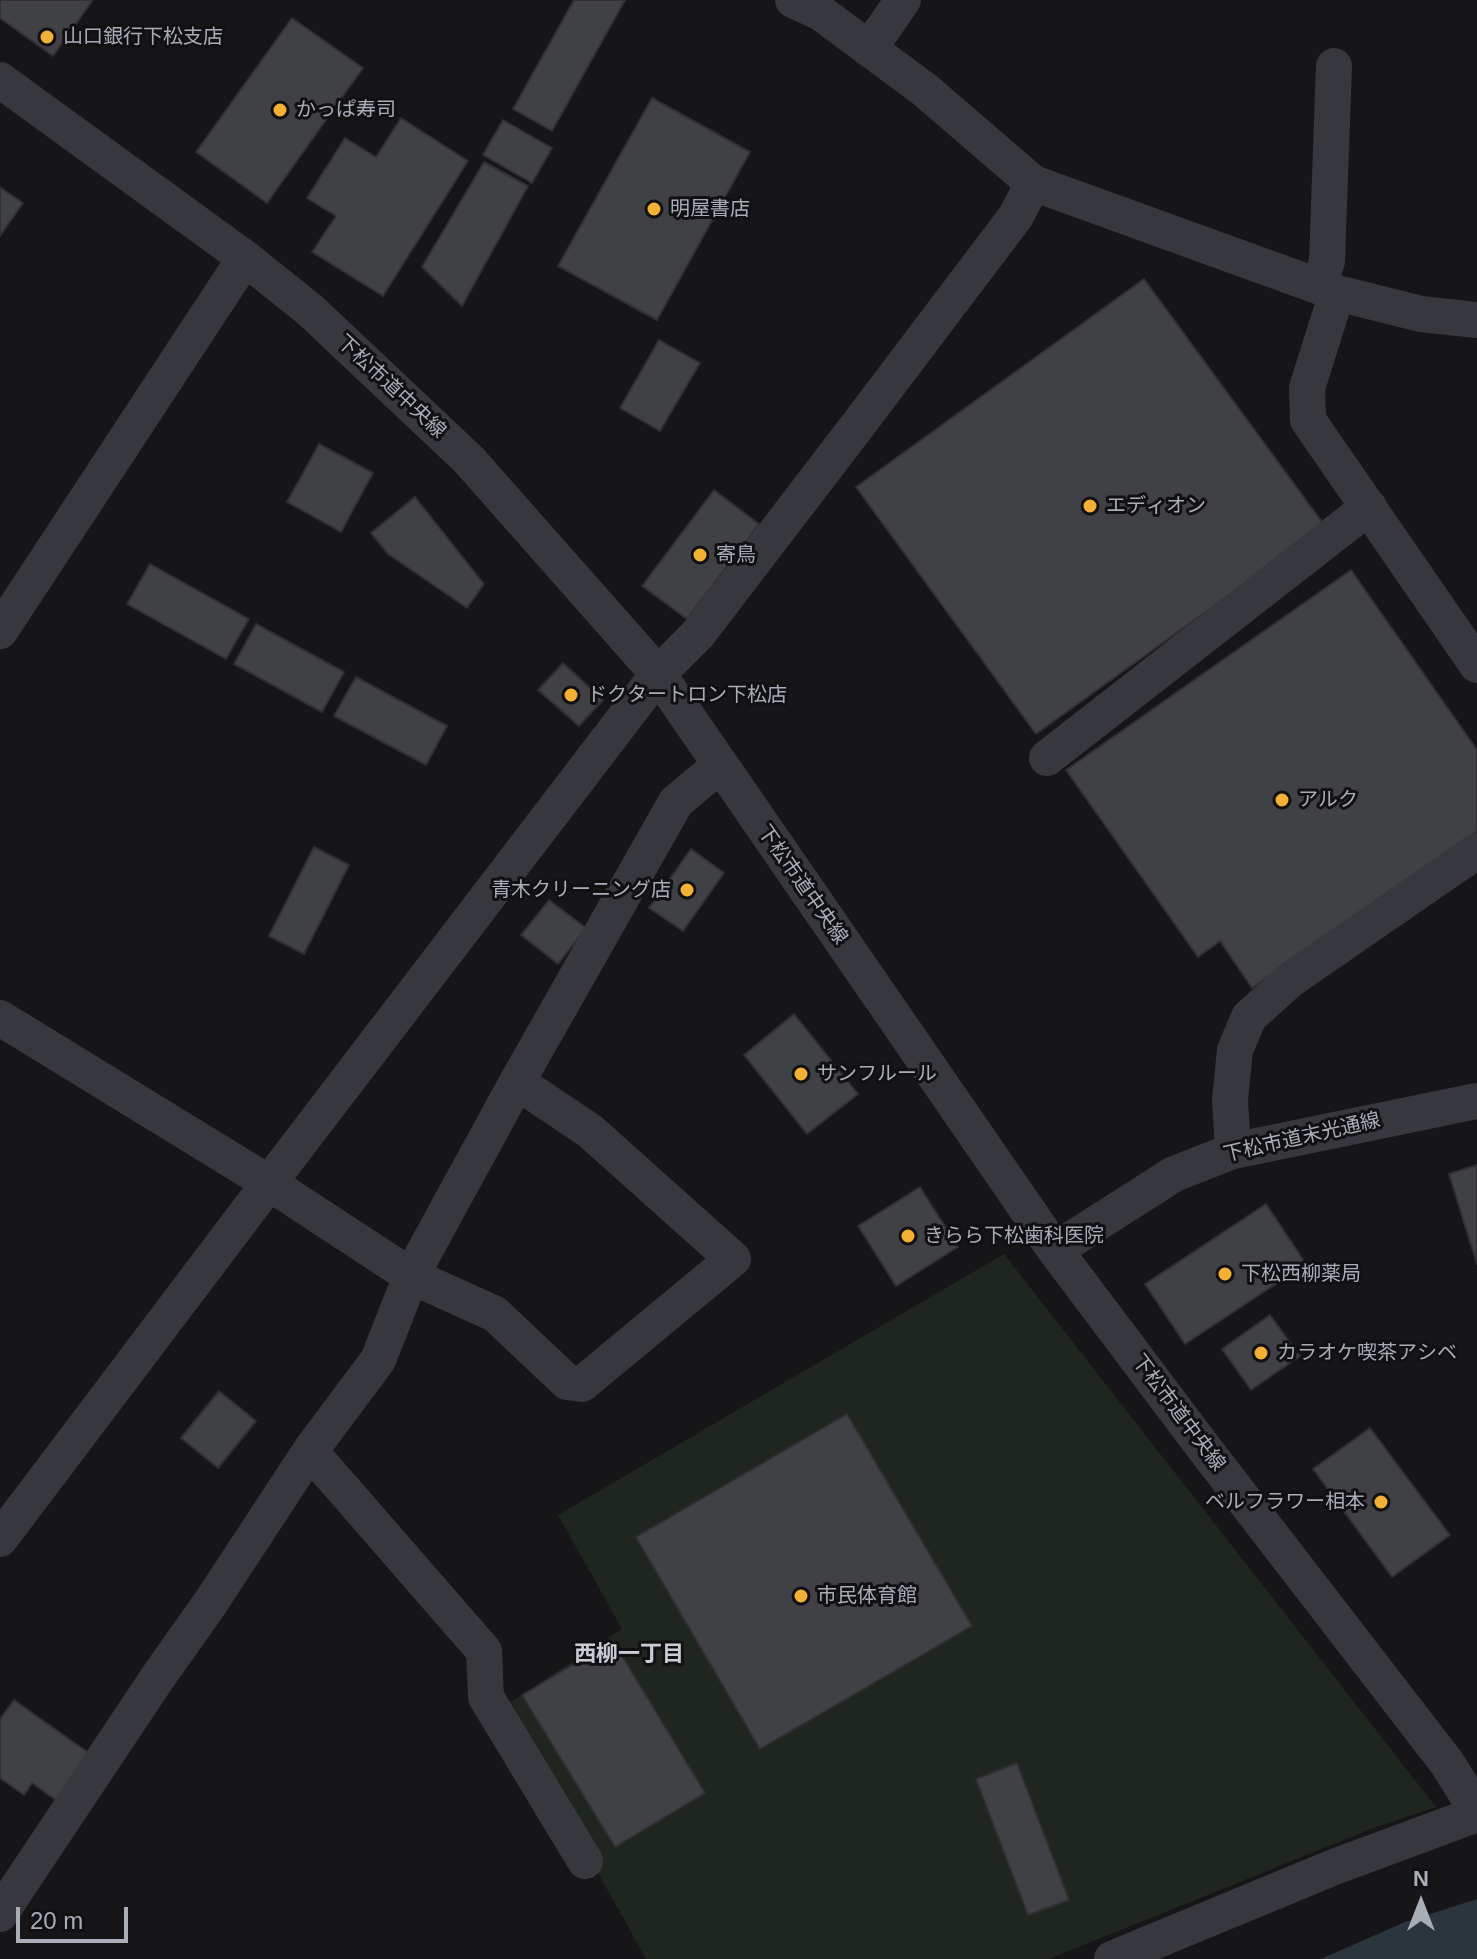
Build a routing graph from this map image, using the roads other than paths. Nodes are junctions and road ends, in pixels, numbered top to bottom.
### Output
1 (793, 0) edge
2 (903, 0) edge
3 (869, 49) junction
4 (1334, 66) dead end
5 (0, 80) edge
6 (1033, 183) junction
7 (245, 258) junction
8 (1328, 290) junction
9 (1477, 320) edge
10 (1369, 507) junction
11 (0, 631) edge
12 (1477, 665) edge
13 (658, 674) junction
14 (1047, 758) dead end
15 (720, 765) junction
16 (1477, 851) edge
17 (0, 1018) edge
18 (517, 1082) junction
19 (1477, 1101) edge
20 (1233, 1151) junction
21 (269, 1183) junction
22 (1055, 1250) junction
23 (411, 1276) junction
24 (310, 1451) junction
25 (0, 1539) edge
26 (1477, 1812) edge
27 (585, 1861) dead end
28 (0, 1914) edge
29 (1112, 1959) edge

1 - 3 street
2 - 3 street
3 - 6 street
4 - 8 street
5 - 7 street, 下松市道中央線
6 - 8 street
6 - 13 street
7 - 11 street
7 - 13 street, 下松市道中央線
8 - 9 street
8 - 10 street
10 - 12 street
10 - 14 street
13 - 15 street, 下松市道中央線
13 - 21 street
15 - 18 street
15 - 22 street, 下松市道中央線
16 - 20 street
17 - 21 street
18 - 23 street
18 - 23 street
19 - 20 street, 下松市道末光通線
20 - 22 street, 下松市道末光通線
21 - 23 street
21 - 25 street
22 - 26 street, 下松市道中央線
23 - 24 street
24 - 27 street
24 - 28 street
26 - 29 street

